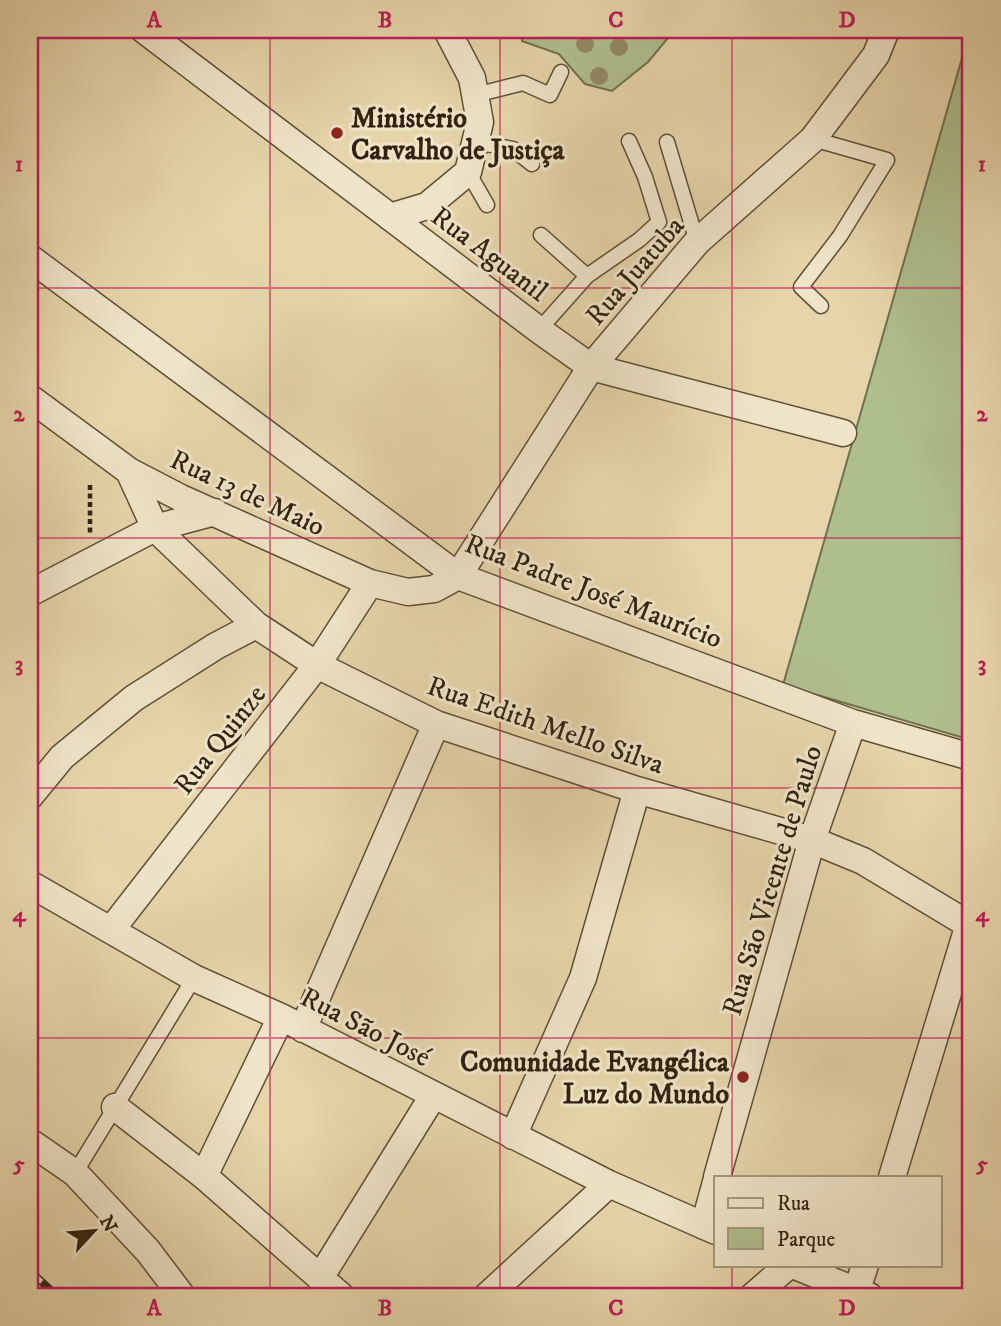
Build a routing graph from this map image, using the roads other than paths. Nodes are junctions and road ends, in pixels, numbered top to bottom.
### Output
1 (144, 30) edge
2 (886, 30) edge
3 (455, 32) edge
4 (561, 72) dead end
5 (475, 95) junction
6 (813, 139) junction
7 (629, 141) dead end
8 (475, 142) junction
9 (667, 142) dead end
10 (532, 164) dead end
11 (468, 173) junction
12 (487, 205) dead end
13 (390, 217) junction
14 (541, 235) dead end
15 (698, 242) junction
16 (30, 258) edge
17 (587, 276) junction
18 (821, 306) dead end
19 (539, 330) junction
20 (591, 367) junction
21 (30, 398) edge
22 (844, 433) dead end
23 (130, 471) junction
24 (215, 512) junction
25 (155, 528) junction
26 (458, 576) junction
27 (370, 583) junction
28 (30, 593) edge
29 (256, 625) junction
30 (317, 665) junction
31 (853, 723) junction
32 (436, 724) junction
33 (971, 757) edge
34 (637, 790) junction
35 (30, 796) edge
36 (811, 840) junction
37 (30, 884) edge
38 (970, 925) edge
39 (111, 930) junction
40 (194, 978) junction
41 (292, 1023) junction
42 (433, 1096) junction
43 (115, 1107) junction
44 (513, 1136) junction
45 (30, 1142) edge
46 (75, 1173) junction
47 (204, 1176) junction
48 (717, 1176) edge
49 (892, 1176) edge
50 (609, 1184) junction
51 (714, 1196) edge
52 (710, 1228) edge
53 (790, 1266) edge
54 (795, 1266) edge
55 (320, 1278) junction
56 (864, 1284) edge
57 (182, 1296) edge
58 (341, 1296) edge
59 (486, 1296) edge
60 (753, 1296) edge

1 - 13 street, Rua Aguanil
2 - 6 street, Rua Juatuba
3 - 5 street
4 - 5 lane
5 - 8 street
6 - 15 street, Rua Juatuba
6 - 18 lane
7 - 17 lane
8 - 10 lane
8 - 11 street
9 - 15 lane
11 - 12 lane
11 - 13 street
13 - 19 street, Rua Aguanil
14 - 17 lane
15 - 20 street, Rua Juatuba
16 - 26 street, Rua Padre José Maurício
17 - 19 lane
19 - 20 street, Rua Aguanil
20 - 22 street, Rua Aguanil
20 - 26 street, Rua Juatuba
21 - 23 street, Rua 13 de Maio
23 - 24 street, Rua 13 de Maio
23 - 25 street, Rua Edith Mello Silva
24 - 25 street
24 - 27 street, Rua 13 de Maio
25 - 28 street
25 - 29 street, Rua Edith Mello Silva
26 - 27 street, Rua 13 de Maio
26 - 31 street, Rua Padre José Maurício
27 - 30 street, Rua Quinze
29 - 30 street, Rua Edith Mello Silva
29 - 35 street
30 - 32 street, Rua Edith Mello Silva
30 - 39 street, Rua Quinze
31 - 33 street, Rua Padre José Maurício
31 - 36 street, Rua São Vicente de Paulo
32 - 34 street, Rua Edith Mello Silva
32 - 41 street
34 - 36 street, Rua Edith Mello Silva
34 - 44 street
36 - 38 street, Rua Edith Mello Silva
36 - 48 street, Rua São Vicente de Paulo
37 - 39 street, Rua São José
38 - 49 street
39 - 40 street, Rua São José
40 - 41 street, Rua São José
40 - 43 lane
41 - 42 street, Rua São José
41 - 47 street
42 - 44 street, Rua São José
42 - 55 street
43 - 46 lane
43 - 47 street
44 - 50 street, Rua São José
45 - 46 street
46 - 57 street
47 - 55 street
50 - 52 street, Rua São José
50 - 59 street
51 - 52 street, Rua São Vicente de Paulo
53 - 60 street
54 - 56 street
55 - 58 street

